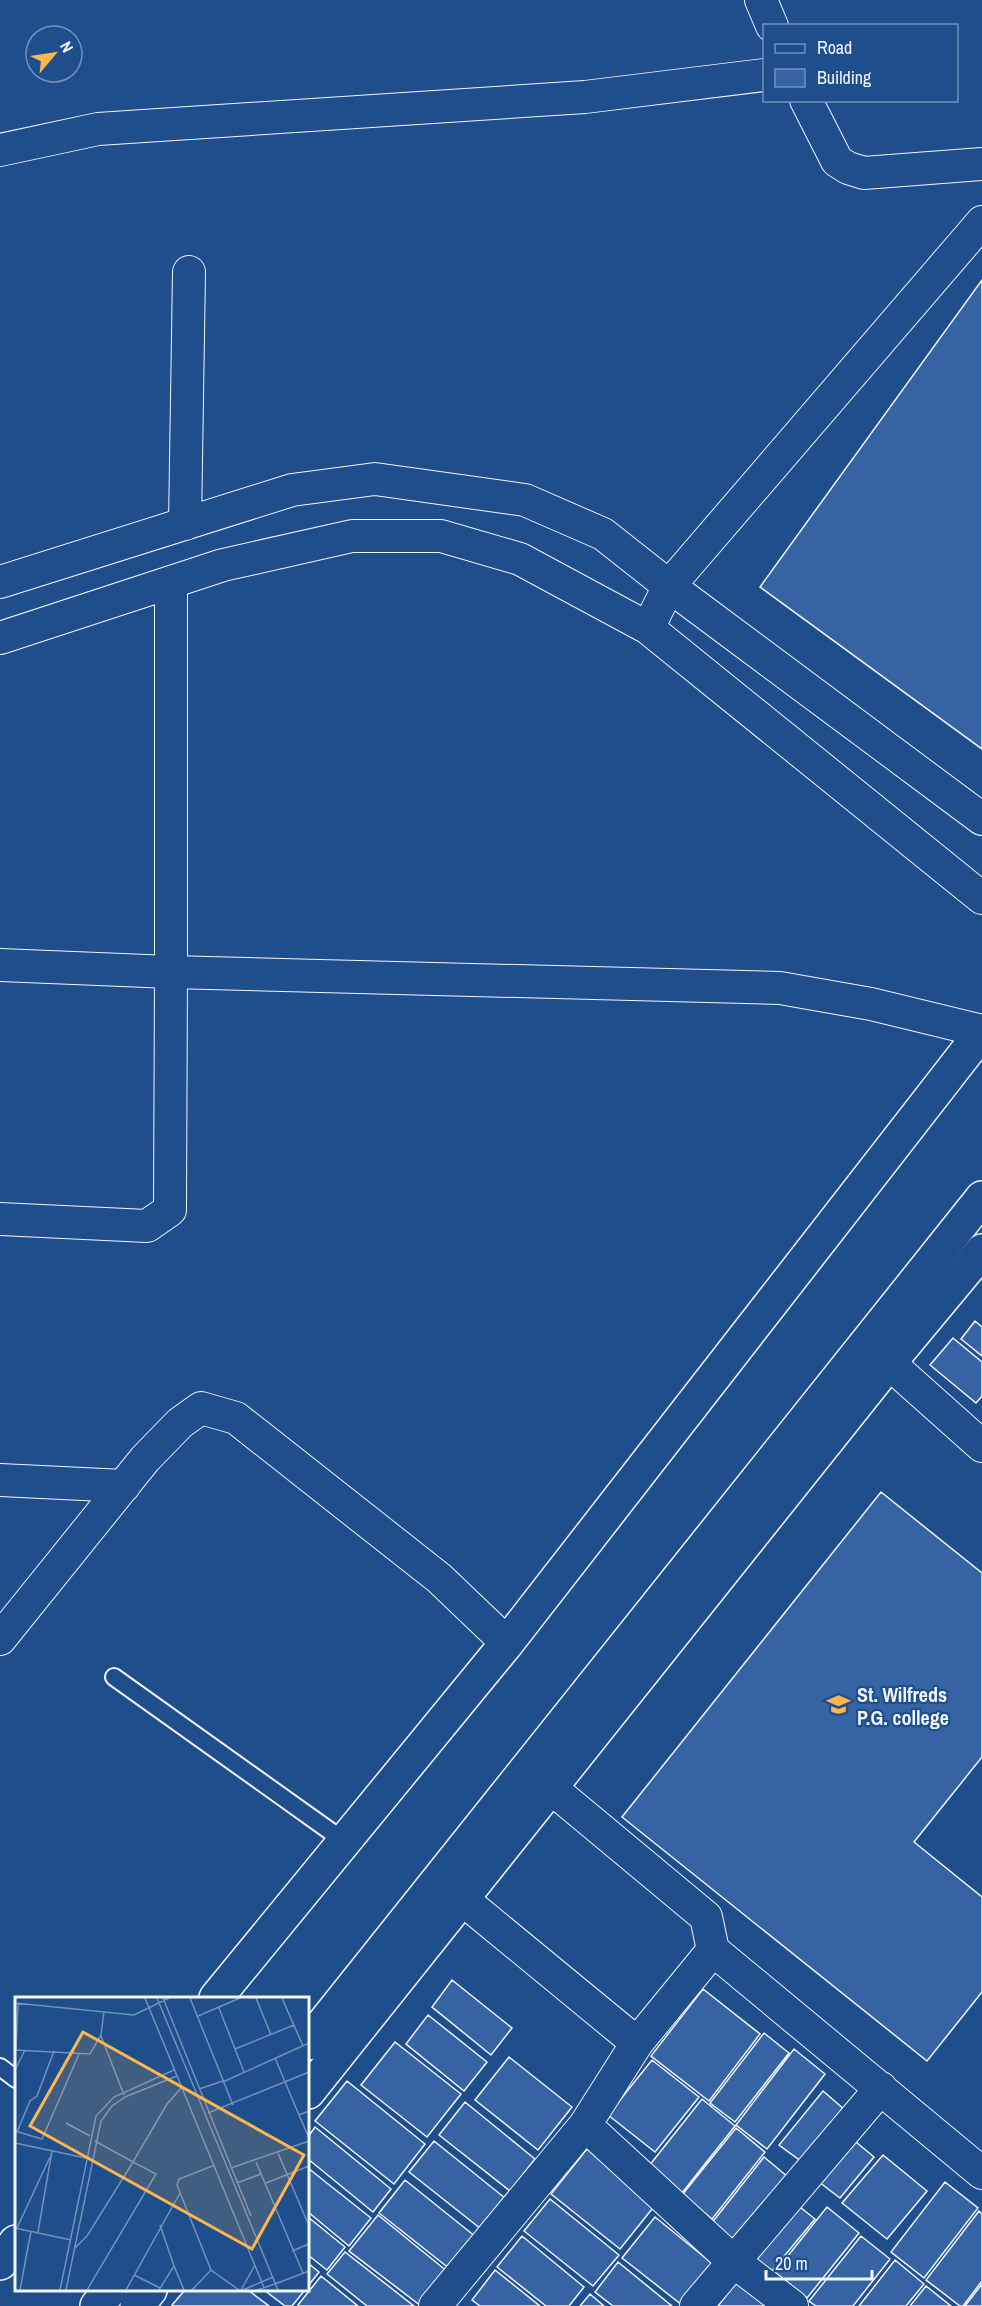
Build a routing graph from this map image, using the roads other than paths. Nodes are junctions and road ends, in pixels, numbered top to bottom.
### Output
1 (761, 0) edge
2 (771, 24) edge
3 (763, 75) edge
4 (807, 102) edge
5 (0, 150) edge
6 (982, 164) edge
7 (982, 222) edge
8 (189, 272) dead end
9 (185, 524) junction
10 (0, 582) edge
11 (171, 582) junction
12 (669, 586) junction
13 (648, 628) junction
14 (0, 638) edge
15 (982, 819) edge
16 (982, 898) edge
17 (0, 965) edge
18 (171, 972) junction
19 (982, 1031) edge
20 (982, 1198) edge
21 (0, 1219) edge
22 (982, 1251) edge
23 (879, 1352) junction
24 (982, 1446) edge
25 (0, 1480) edge
26 (124, 1486) junction
27 (0, 1639) edge
28 (507, 1642) junction
29 (114, 1677) dead end
30 (551, 1788) junction
31 (344, 1841) junction
32 (462, 1899) junction
33 (712, 1950) junction
34 (217, 1997) edge
35 (309, 2042) edge
36 (638, 2043) junction
37 (0, 2067) edge
38 (15, 2078) edge
39 (881, 2088) junction
40 (309, 2091) edge
41 (585, 2125) junction
42 (982, 2173) edge
43 (733, 2261) junction
44 (108, 2291) edge
45 (148, 2291) edge
46 (97, 2306) edge
47 (137, 2306) edge
48 (435, 2306) edge
49 (696, 2306) edge
50 (792, 2306) edge

1 - 2 street
3 - 5 street
4 - 6 street
7 - 12 street
8 - 9 street
9 - 10 street
9 - 12 street
11 - 13 street
11 - 14 street
11 - 18 street
12 - 13 street
12 - 15 street
13 - 16 street
17 - 18 street
18 - 19 street
18 - 21 street
19 - 28 main road
20 - 23 main road
22 - 23 main road
23 - 24 street
23 - 30 main road
23 - 35 main road
25 - 26 street
26 - 27 street
26 - 28 street
28 - 31 main road
29 - 31 lane
30 - 32 main road
30 - 33 street
31 - 34 main road
32 - 36 street
32 - 40 main road
33 - 36 street
33 - 39 street
36 - 41 street
37 - 38 lane
39 - 42 street
39 - 43 street
41 - 43 street
41 - 48 street
43 - 49 street
43 - 50 street
44 - 46 main road
45 - 47 main road

